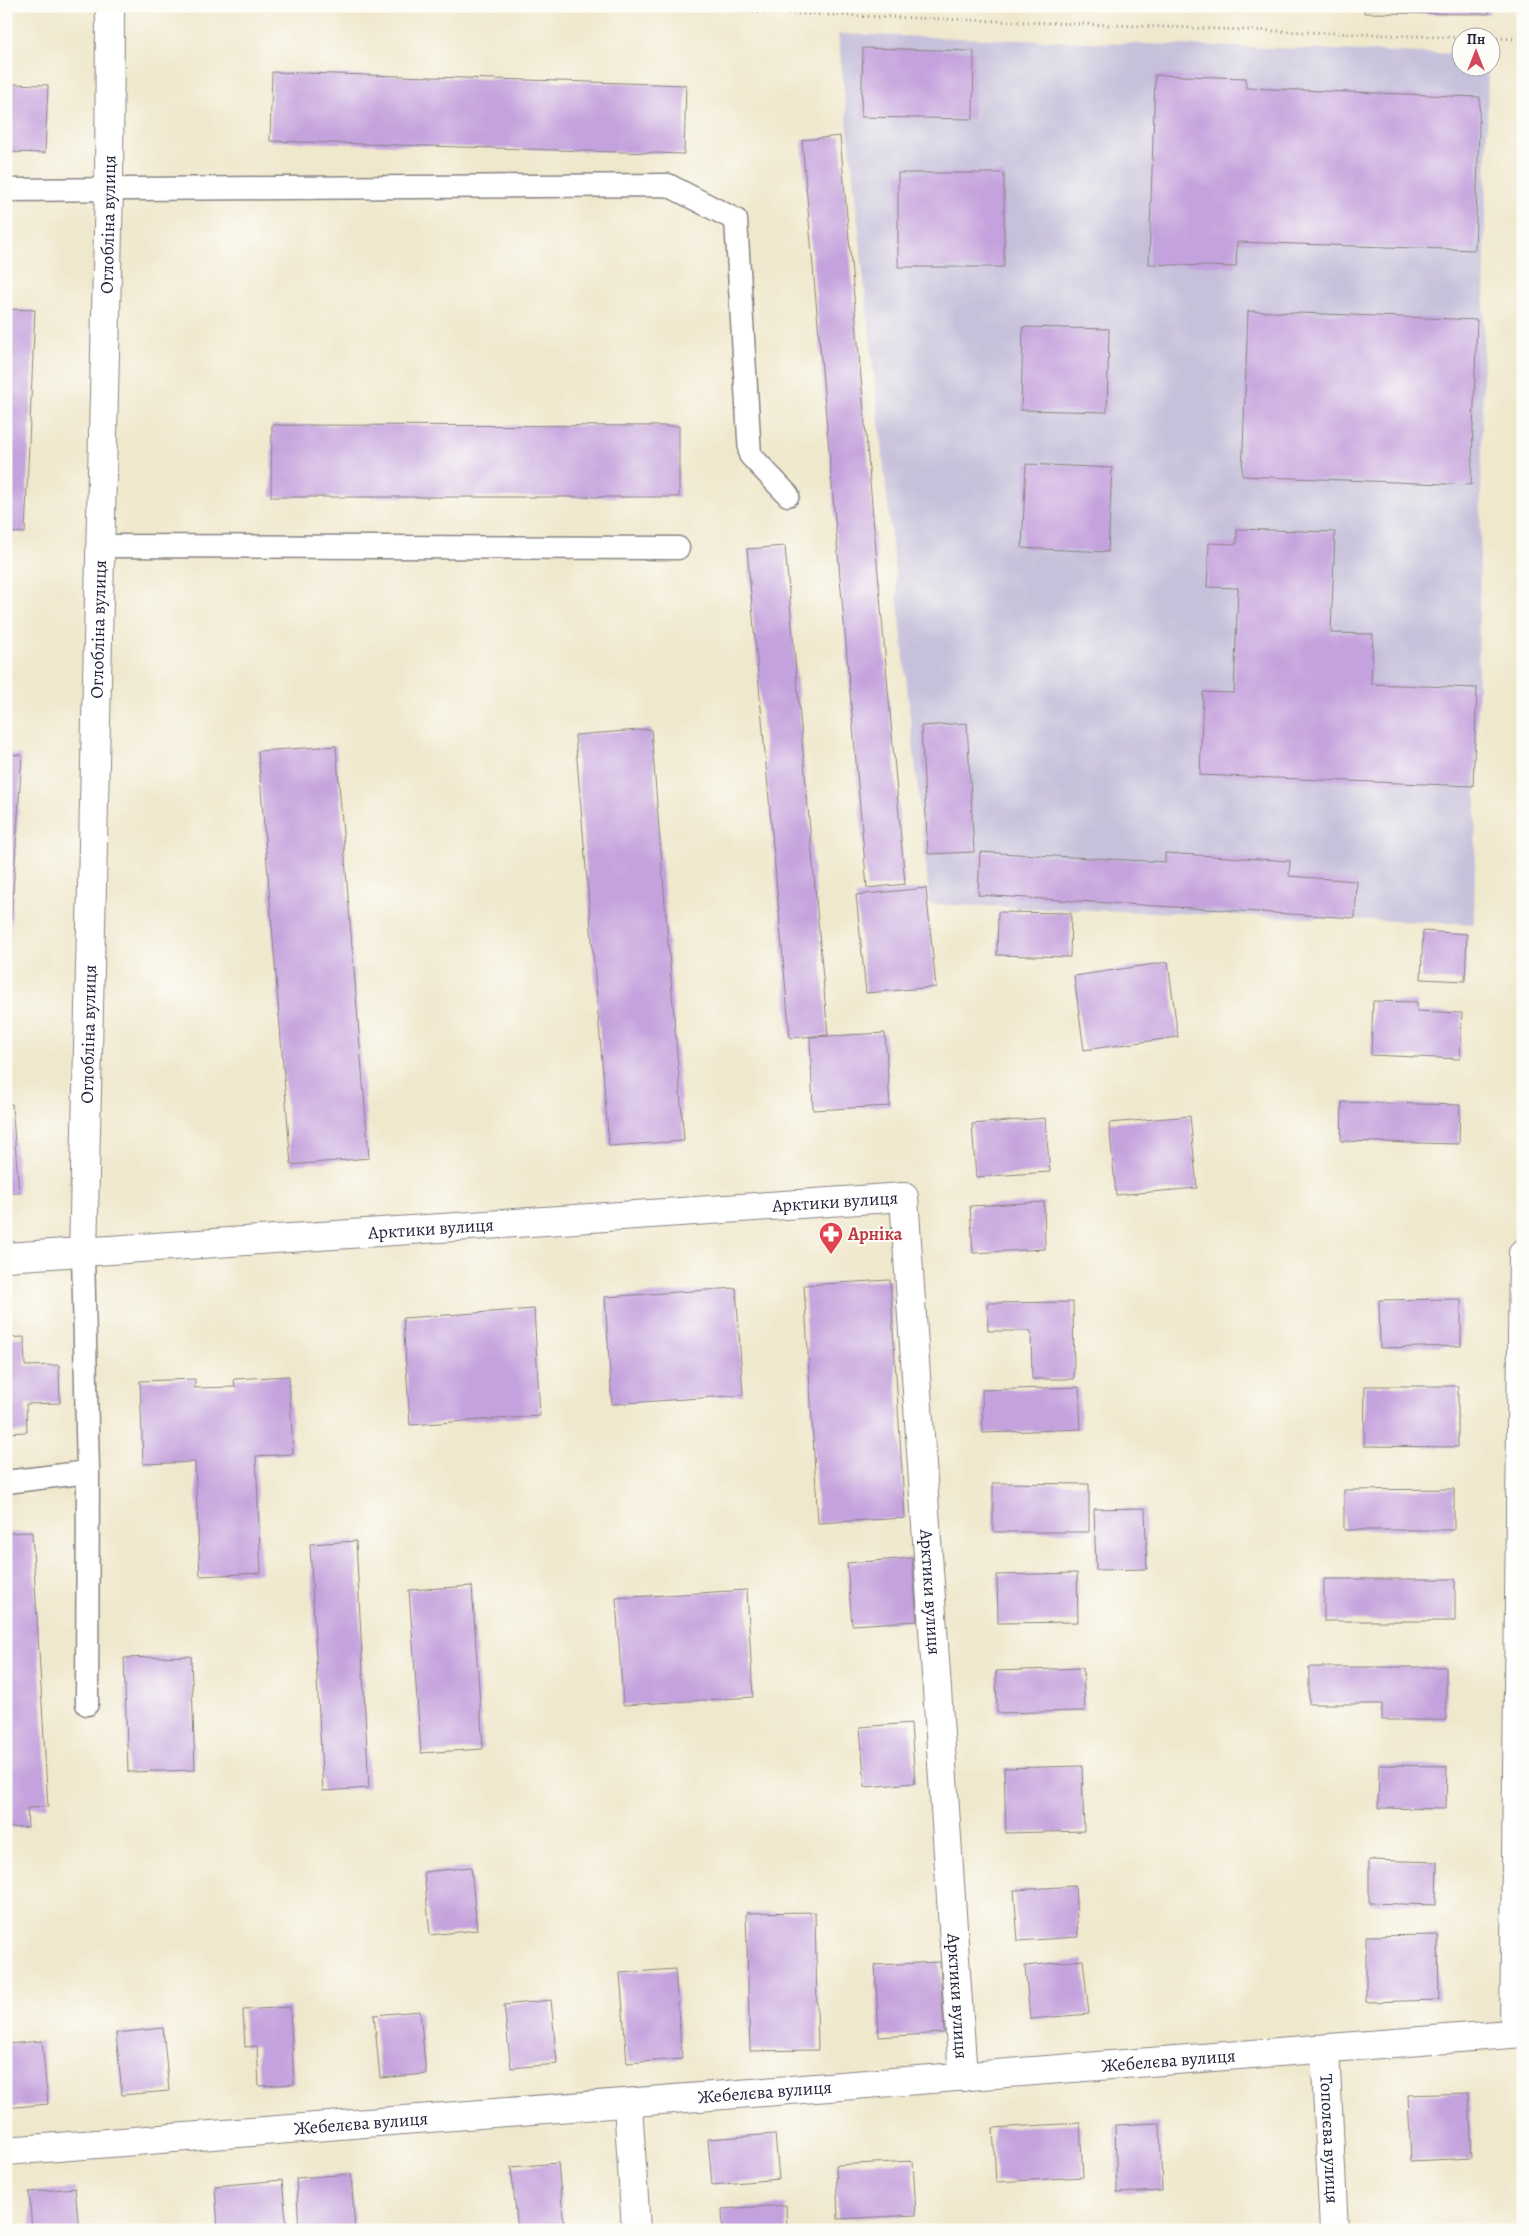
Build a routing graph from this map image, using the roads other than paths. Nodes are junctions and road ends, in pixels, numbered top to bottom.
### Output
1 (110, 6) edge
2 (109, 189) junction
3 (6, 190) edge
4 (788, 494) dead end
5 (101, 546) junction
6 (678, 548) dead end
7 (83, 1253) junction
8 (1523, 1254) edge
9 (6, 1257) edge
10 (88, 1472) junction
11 (6, 1482) edge
12 (87, 1704) dead end
13 (1518, 2033) edge
14 (1325, 2049) junction
15 (963, 2077) junction
16 (628, 2104) junction
17 (6, 2151) edge
18 (636, 2230) edge
19 (1334, 2230) edge

1 - 2 street, Оглобліна вулиця
2 - 3 lane
2 - 4 lane
2 - 5 street, Оглобліна вулиця
5 - 6 lane
5 - 7 street, Оглобліна вулиця
7 - 9 street, Арктики вулиця
7 - 10 lane
7 - 15 street, Арктики вулиця
8 - 13 street
10 - 11 lane
10 - 12 lane
13 - 14 street, Жебелєва вулиця
14 - 15 street, Жебелєва вулиця
14 - 19 street, Тополєва вулиця
15 - 16 street, Жебелєва вулиця
16 - 17 street, Жебелєва вулиця
16 - 18 street

